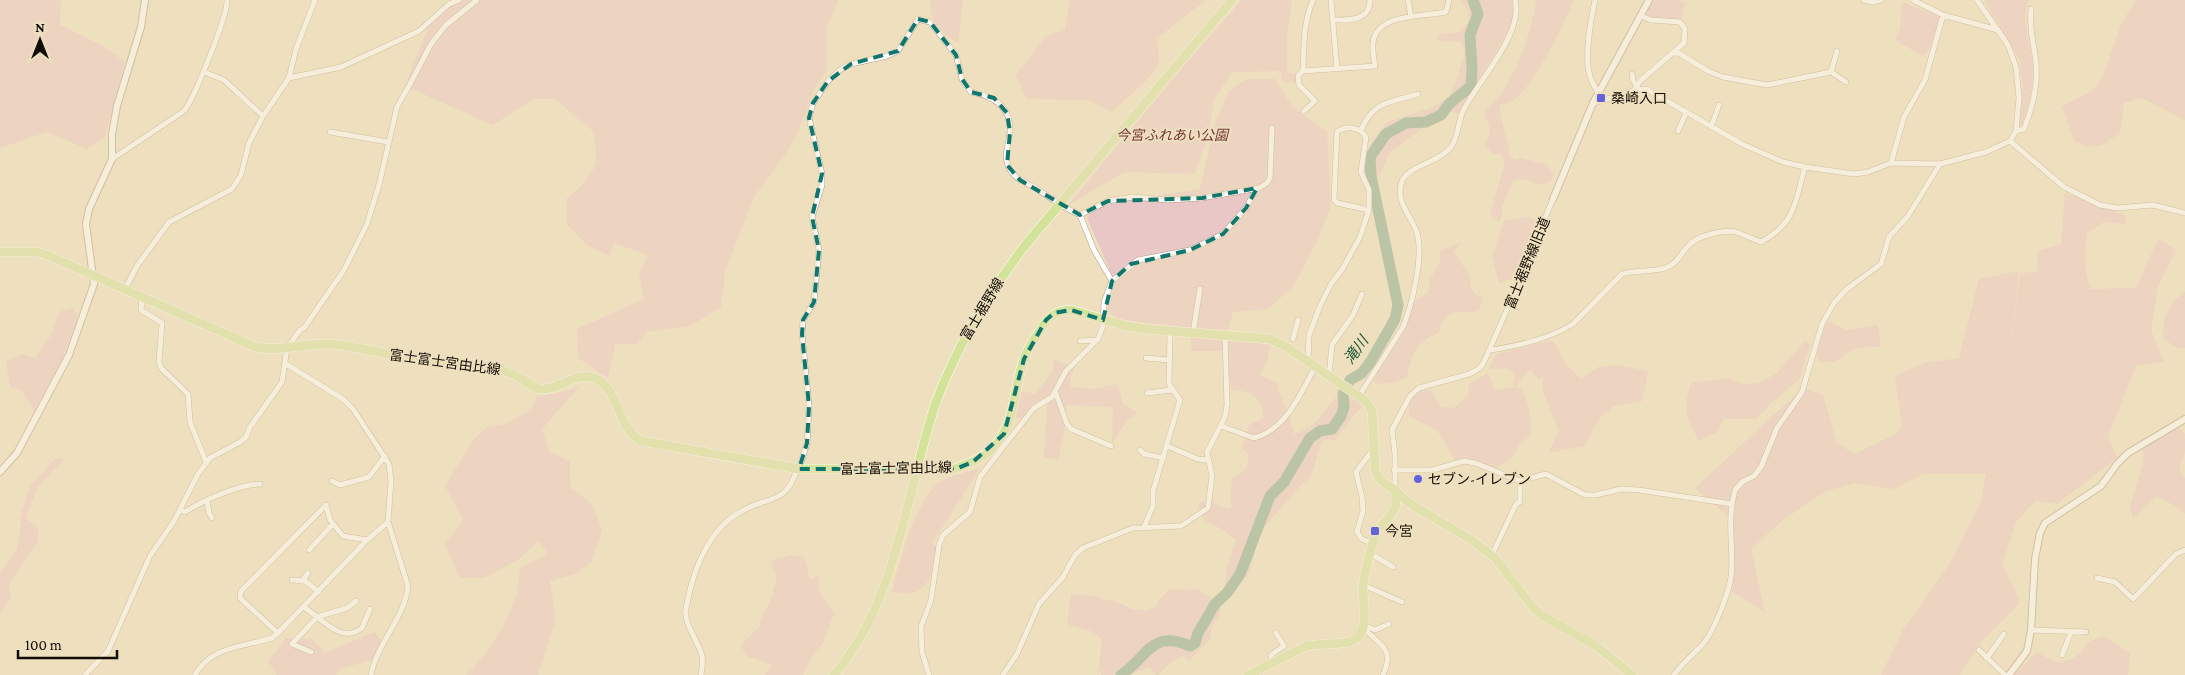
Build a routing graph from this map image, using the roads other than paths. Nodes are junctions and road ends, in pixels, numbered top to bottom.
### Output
1 (145, 0) edge
2 (228, 0) edge
3 (315, 0) edge
4 (458, 0) edge
5 (477, 0) edge
6 (1232, 0) edge
7 (1314, 0) edge
8 (1331, 0) edge
9 (1370, 0) edge
10 (1408, 0) edge
11 (1449, 0) edge
12 (1515, 0) edge
13 (1595, 0) edge
14 (1649, 0) edge
15 (1864, 0) edge
16 (1881, 0) edge
17 (1913, 0) edge
18 (1977, 0) edge
19 (2031, 9) dead end
20 (1943, 15) junction
21 (1640, 16) junction
22 (1412, 17) junction
23 (1333, 20) junction
24 (1998, 30) junction
25 (1675, 51) junction
26 (1837, 51) dead end
27 (1337, 69) junction
28 (1303, 71) junction
29 (204, 72) junction
30 (1831, 72) junction
31 (1632, 74) dead end
32 (289, 78) junction
33 (1846, 82) dead end
34 (1636, 87) junction
35 (1418, 94) dead end
36 (1598, 94) junction
37 (1594, 103) junction
38 (1719, 105) dead end
39 (1304, 111) dead end
40 (1686, 113) junction
41 (262, 116) junction
42 (1711, 127) junction
43 (1272, 128) dead end
44 (1361, 130) junction
45 (1678, 131) dead end
46 (2016, 131) junction
47 (330, 132) dead end
48 (2010, 141) junction
49 (388, 142) junction
50 (112, 158) junction
51 (1891, 163) junction
52 (1940, 164) junction
53 (1805, 167) junction
54 (1256, 188) junction
55 (1553, 199) joint
56 (1059, 205) junction
57 (1370, 210) junction
58 (2185, 213) edge
59 (1080, 215) junction
60 (0, 252) edge
61 (94, 276) junction
62 (1112, 281) junction
63 (1200, 289) dead end
64 (125, 290) junction
65 (1362, 294) dead end
66 (142, 298) junction
67 (1103, 320) junction
68 (1298, 320) dead end
69 (1170, 332) junction
70 (1193, 333) junction
71 (1226, 335) junction
72 (1292, 339) dead end
73 (1098, 340) junction
74 (1080, 341) dead end
75 (287, 348) junction
76 (1490, 350) junction
77 (1146, 358) dead end
78 (1169, 360) junction
79 (286, 364) junction
80 (1312, 364) junction
81 (1330, 376) junction
82 (1172, 390) junction
83 (1055, 391) junction
84 (1147, 393) dead end
85 (1355, 393) junction
86 (2185, 419) edge
87 (1221, 426) junction
88 (1110, 446) dead end
89 (1167, 446) junction
90 (1374, 447) junction
91 (1140, 450) dead end
92 (384, 456) junction
93 (1164, 458) junction
94 (1207, 460) junction
95 (206, 462) junction
96 (918, 468) junction
97 (798, 469) junction
98 (1394, 470) junction
99 (0, 472) edge
100 (332, 481) dead end
101 (1520, 481) junction
102 (260, 484) dead end
103 (1395, 490) junction
104 (207, 500) junction
105 (1732, 504) junction
106 (180, 509) junction
107 (212, 518) dead end
108 (388, 522) junction
109 (333, 524) junction
110 (1144, 528) junction
111 (368, 540) junction
112 (1374, 544) junction
113 (309, 550) dead end
114 (2185, 550) edge
115 (1371, 554) junction
116 (1492, 555) junction
117 (1393, 567) dead end
118 (308, 573) dead end
119 (2097, 578) dead end
120 (292, 580) dead end
121 (302, 581) junction
122 (1363, 585) junction
123 (319, 592) junction
124 (356, 601) dead end
125 (1402, 602) dead end
126 (304, 607) junction
127 (370, 609) dead end
128 (318, 617) junction
129 (1389, 624) dead end
130 (1363, 627) junction
131 (2031, 630) junction
132 (2071, 632) junction
133 (2086, 632) dead end
134 (278, 633) junction
135 (1276, 633) dead end
136 (2004, 634) dead end
137 (1980, 650) dead end
138 (311, 652) dead end
139 (2062, 655) dead end
140 (1987, 658) junction
141 (1271, 662) junction
142 (1259, 671) edge
143 (85, 675) edge
144 (196, 675) edge
145 (371, 675) edge
146 (701, 675) edge
147 (834, 675) edge
148 (929, 675) edge
149 (1003, 675) edge
150 (1248, 675) edge
151 (1383, 675) edge
152 (1632, 675) edge
153 (1674, 675) edge
154 (2007, 675) edge

1 - 50 street
2 - 29 street
3 - 32 street
4 - 32 street
5 - 49 street
6 - 56 main road, 富士裾野線
7 - 28 street
8 - 23 street
9 - 23 street
10 - 22 street
11 - 22 street
12 - 85 street
13 - 36 street
14 - 21 street, 富士裾野線旧道
15 - 16 street
17 - 20 street
18 - 24 street
19 - 46 street
20 - 24 street
20 - 51 street
21 - 25 street
21 - 36 street, 富士裾野線旧道
22 - 27 street
23 - 27 street
24 - 46 street
25 - 30 street
25 - 34 street
26 - 30 street
27 - 28 street
28 - 39 street
29 - 41 street
29 - 50 street
30 - 33 street
31 - 34 street
32 - 41 street
34 - 37 street
34 - 40 street
35 - 44 street
36 - 37 street, 富士裾野線旧道
37 - 55 street, 富士裾野線旧道
38 - 42 street
40 - 42 street
40 - 45 street
41 - 64 street
42 - 53 street
43 - 54 street
44 - 57 street
44 - 57 street
46 - 48 street
47 - 49 street
48 - 52 street
48 - 58 street
49 - 75 street
50 - 61 street
51 - 52 street
51 - 53 street
52 - 105 street
53 - 76 street
54 - 59 street
54 - 62 street
55 - 76 street, 富士裾野線旧道
56 - 59 street
56 - 96 main road, 富士裾野線
56 - 97 street
57 - 80 street
59 - 62 street
60 - 61 main road, 富士富士宮由比線
61 - 64 main road, 富士富士宮由比線
61 - 99 street
62 - 67 street
63 - 70 street
64 - 66 main road, 富士富士宮由比線
65 - 81 street
66 - 75 main road, 富士富士宮由比線
66 - 95 street
67 - 69 main road, 富士富士宮由比線
67 - 73 street
67 - 96 main road, 富士富士宮由比線
68 - 72 street
69 - 70 main road, 富士富士宮由比線
69 - 78 street
70 - 71 main road, 富士富士宮由比線
71 - 80 main road, 富士富士宮由比線
71 - 87 street
73 - 74 street
73 - 83 street
75 - 79 street
75 - 97 main road, 富士富士宮由比線
76 - 98 street, 富士裾野線旧道
77 - 78 street
78 - 82 street
79 - 92 street
79 - 95 street
80 - 81 main road, 富士富士宮由比線
80 - 87 street
81 - 85 main road, 富士富士宮由比線
82 - 84 street
82 - 89 street
83 - 88 street
83 - 148 street
85 - 90 main road, 富士富士宮由比線
86 - 131 street
87 - 94 street
89 - 93 street
89 - 94 street
90 - 103 main road, 富士富士宮由比線
90 - 112 street
91 - 93 street
92 - 100 street
92 - 108 street
93 - 110 street
94 - 110 street
95 - 106 street
96 - 97 main road, 富士富士宮由比線
96 - 147 main road, 富士裾野線
97 - 146 street
98 - 101 street
98 - 103 street, 富士裾野線旧道
101 - 105 street
101 - 116 street
102 - 104 street
103 - 112 main road
103 - 116 main road, 富士富士宮由比線
104 - 106 street
104 - 107 street
105 - 153 street
106 - 143 street
108 - 111 street
108 - 145 street
109 - 111 street
109 - 113 street
109 - 134 street
110 - 149 street
111 - 123 street
112 - 115 main road
114 - 119 street
115 - 117 street
115 - 122 main road
116 - 152 main road, 富士富士宮由比線
118 - 121 street
120 - 121 street
121 - 123 street
122 - 125 street
122 - 130 main road
123 - 126 street
124 - 128 street
126 - 128 street
126 - 134 street
127 - 128 street
128 - 138 street
129 - 130 street
130 - 141 main road
130 - 151 street
131 - 132 street
131 - 154 street
132 - 133 street
132 - 139 street
134 - 144 street
135 - 141 street
136 - 140 street
137 - 140 street
140 - 154 street
141 - 142 main road
142 - 150 main road

